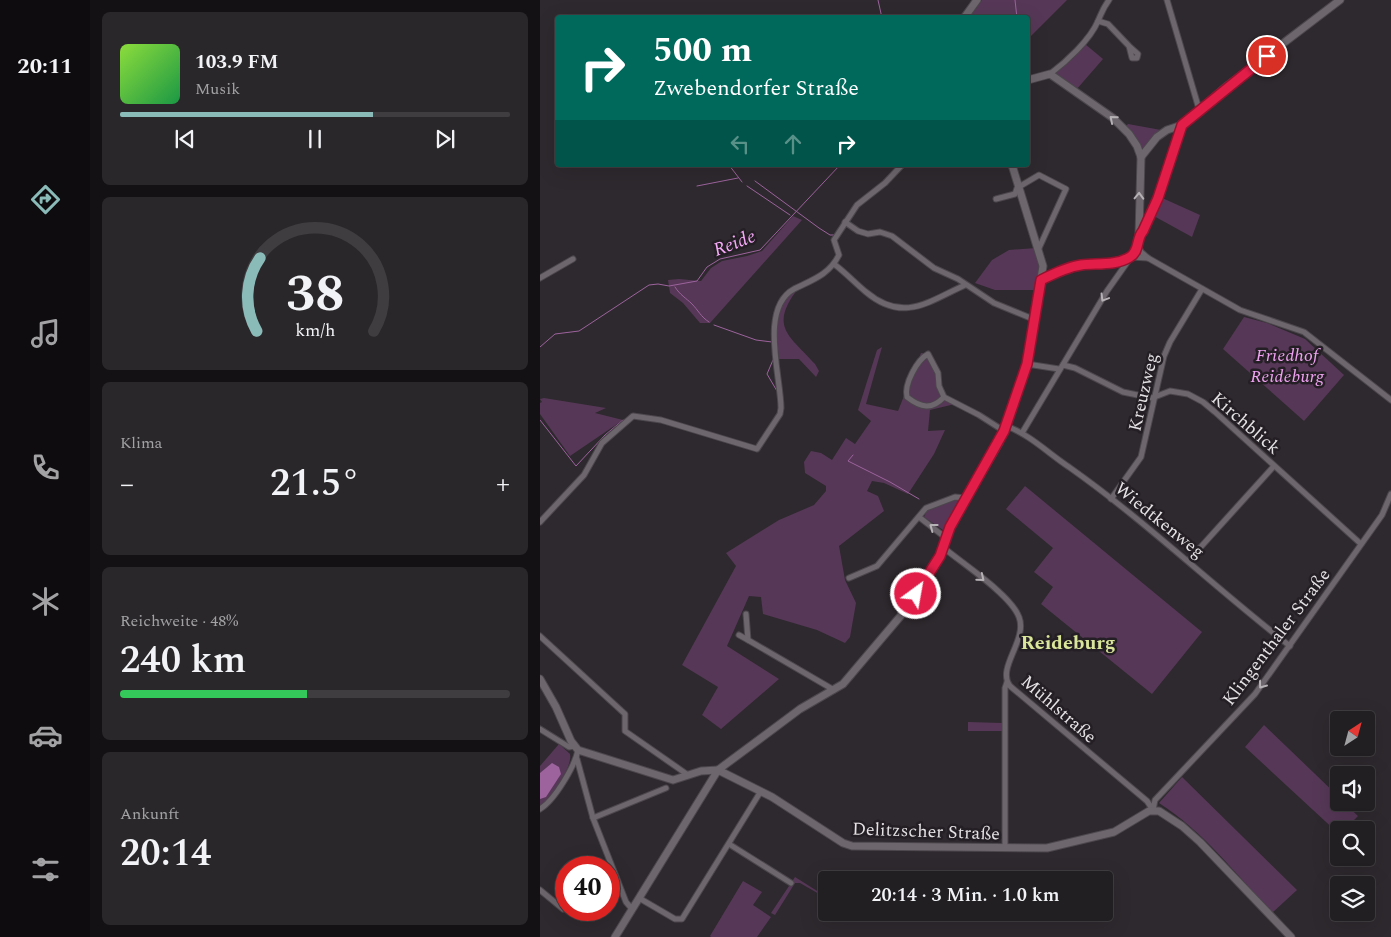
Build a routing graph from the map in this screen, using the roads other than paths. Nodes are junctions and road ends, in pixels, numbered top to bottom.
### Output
1 (978, 0) edge
2 (1109, 0) edge
3 (1167, 0) edge
4 (1340, 0) edge
5 (966, 15) edge
6 (1098, 21) junction
7 (1128, 46) dead end
8 (1050, 74) junction
9 (1030, 79) edge
10 (1199, 109) junction
11 (1182, 125) junction
12 (1141, 157) junction
13 (900, 167) edge
14 (1012, 167) edge
15 (1017, 188) junction
16 (996, 199) dead end
17 (845, 222) junction
18 (1139, 235) junction
19 (1138, 245) junction
20 (1039, 248) junction
21 (839, 256) junction
22 (1131, 257) junction
23 (1148, 258) junction
24 (573, 259) dead end
25 (834, 264) junction
26 (841, 269) junction
27 (540, 278) edge
28 (1041, 280) junction
29 (965, 285) junction
30 (1202, 289) junction
31 (1033, 319) junction
32 (1027, 364) junction
33 (1061, 367) junction
34 (944, 397) junction
35 (1154, 397) junction
36 (1391, 400) edge
37 (1005, 428) junction
38 (1022, 433) junction
39 (1274, 466) junction
40 (1391, 494) edge
41 (966, 498) junction
42 (1112, 499) junction
43 (919, 517) junction
44 (540, 522) edge
45 (946, 538) junction
46 (1361, 544) junction
47 (944, 548) junction
48 (1189, 560) junction
49 (849, 578) dead end
50 (746, 614) dead end
51 (739, 635) dead end
52 (540, 636) edge
53 (748, 640) junction
54 (1290, 646) junction
55 (540, 679) edge
56 (1007, 682) junction
57 (834, 690) junction
58 (540, 728) edge
59 (576, 748) junction
60 (577, 759) junction
61 (718, 770) junction
62 (688, 775) junction
63 (666, 788) dead end
64 (761, 791) junction
65 (1152, 806) junction
66 (540, 809) edge
67 (594, 818) junction
68 (729, 844) junction
69 (1006, 848) junction
70 (790, 882) dead end
71 (540, 890) edge
72 (639, 898) junction
73 (555, 903) edge
74 (632, 909) junction
75 (615, 937) edge
76 (1291, 937) edge

1 - 5 street
2 - 6 street
3 - 10 street
4 - 10 street
6 - 7 street
6 - 8 street
8 - 9 street
12 -> 8 street
10 - 11 street
11 - 12 street
11 - 18 street
18 -> 12 street
13 - 17 street
14 - 15 street
15 - 16 street
15 - 20 street
15 - 20 street
17 - 21 street
17 - 29 street
18 - 19 street
19 - 22 street
19 - 23 street
20 - 28 street
21 - 25 street
21 - 26 street
22 - 23 street
22 - 28 street
22 -> 33 street
23 - 30 street
24 - 27 street
25 - 26 street
25 - 44 street
26 - 29 street
28 - 31 street
29 - 31 street
30 - 35 street, Kreuzweg
30 - 36 street
31 - 32 street
32 - 33 street, Kirchblick
32 - 37 street
33 - 35 street, Kirchblick
33 - 38 street
34 - 34 street
34 - 37 street, Wiedtkenweg
35 - 39 street, Kirchblick
35 - 42 street, Kreuzweg
37 - 38 street, Wiedtkenweg
37 - 41 street
38 - 42 street, Wiedtkenweg
39 - 46 street, Kirchblick
39 - 48 street
40 - 46 street, Klingenthaler Straße
41 - 43 street
41 - 45 street
42 - 48 street, Wiedtkenweg
45 -> 43 street
43 - 49 street
45 - 47 street
46 - 54 street, Klingenthaler Straße
47 -> 56 street, Mühlstraße
47 - 57 street
48 - 54 street, Wiedtkenweg
50 - 53 street
51 - 53 street
52 - 62 street
53 - 57 street
54 -> 65 street, Klingenthaler Straße
55 - 59 street
56 - 65 street, Mühlstraße
56 - 69 street
57 - 61 street
58 - 59 street
59 - 60 street
59 - 62 street
60 - 66 street
60 - 67 street
61 - 62 street
61 - 64 street, Delitzscher Straße
61 - 72 street
63 - 67 street
64 - 68 street
64 - 69 street, Delitzscher Straße
65 - 69 street, Delitzscher Straße
65 - 76 street
67 - 74 street
68 - 70 street
68 - 72 street
71 - 73 street
72 - 74 street
74 - 75 street

